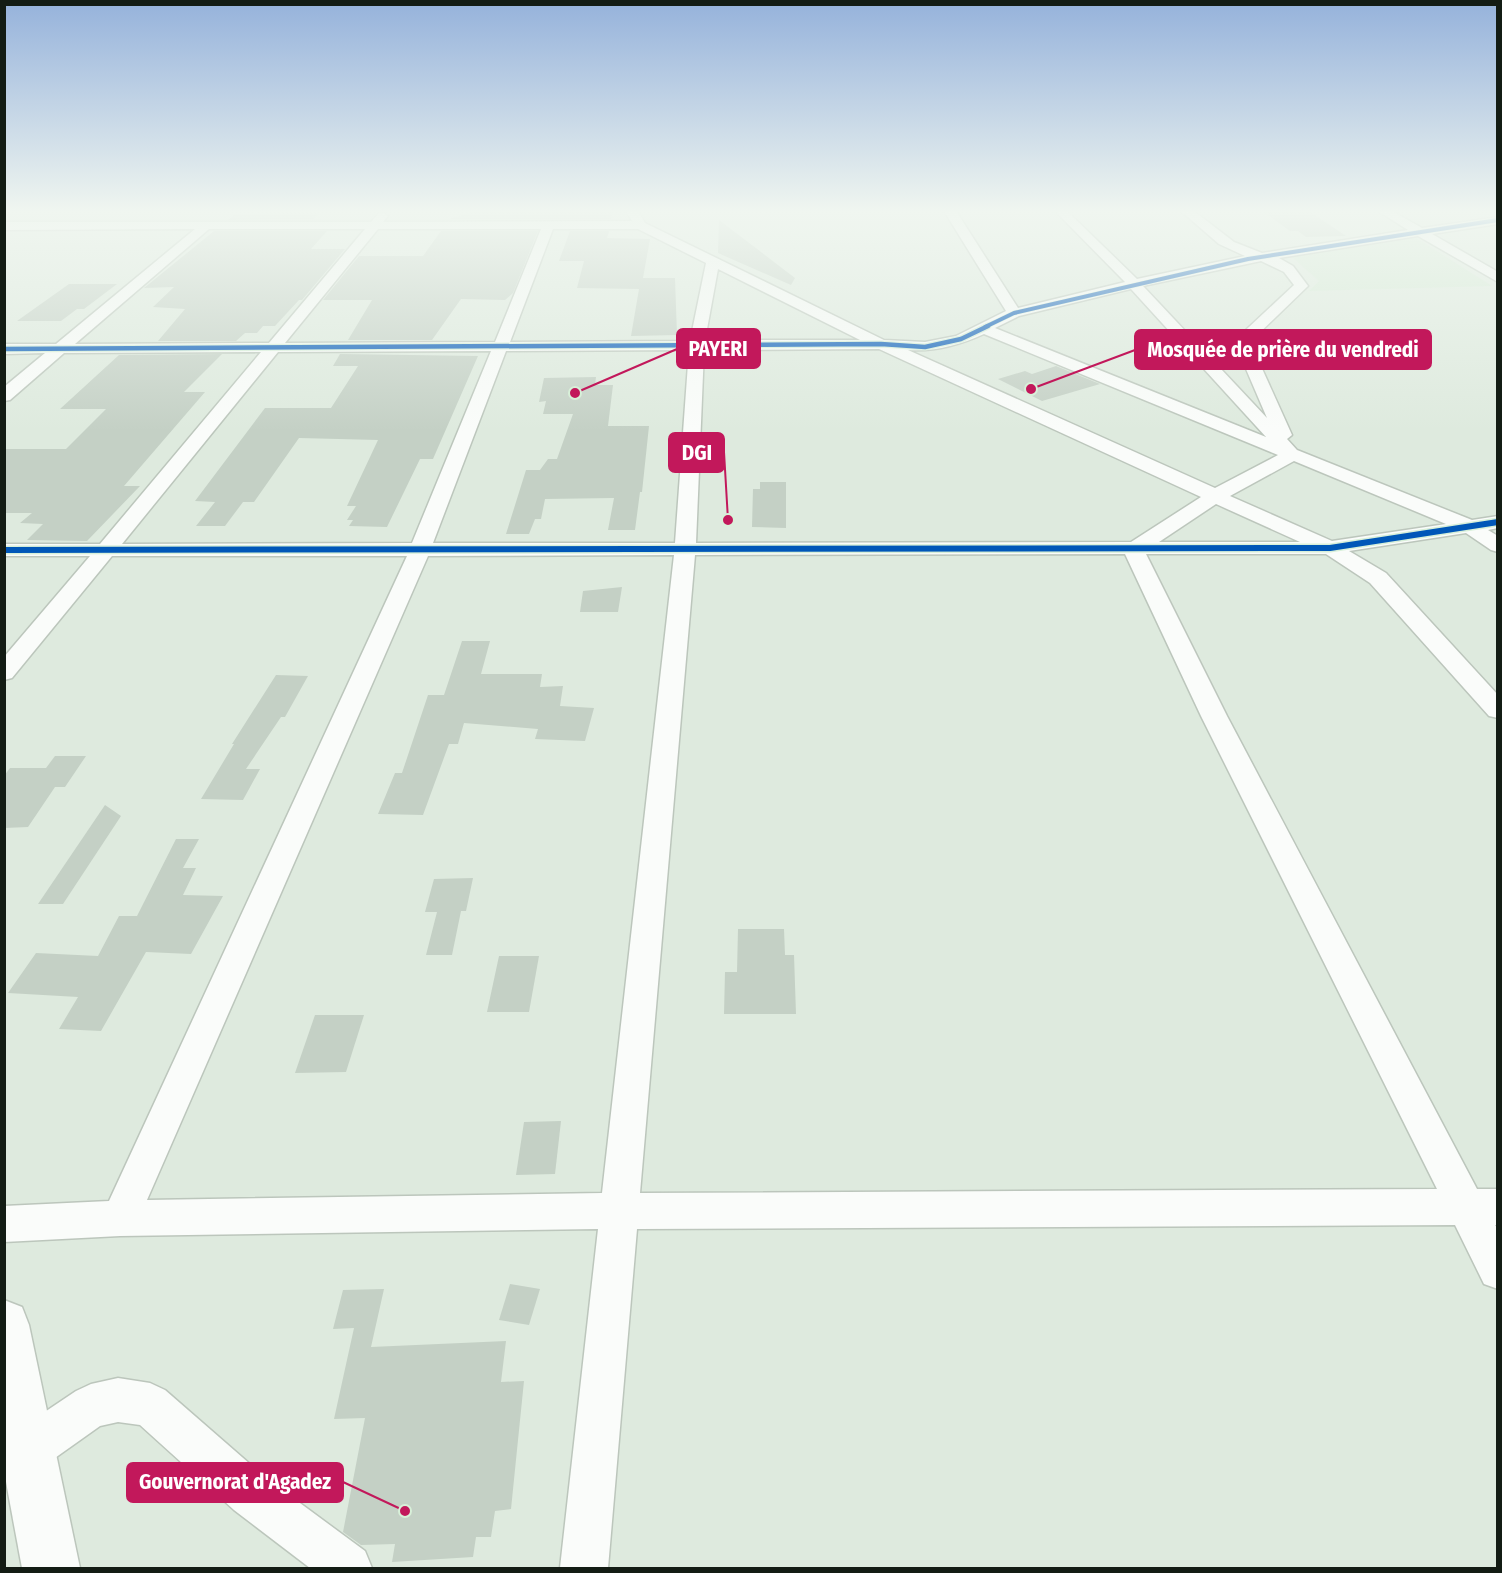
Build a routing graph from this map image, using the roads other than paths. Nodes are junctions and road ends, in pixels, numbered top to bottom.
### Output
1 (136, 284) edge
2 (326, 284) edge
3 (525, 284) edge
4 (709, 284) edge
5 (760, 284) edge
6 (996, 284) edge
7 (1132, 284) edge
8 (1134, 284) edge
9 (1300, 284) edge
10 (1014, 313) junction
11 (983, 328) junction
12 (881, 344) junction
13 (697, 345) junction
14 (501, 346) junction
15 (273, 348) junction
16 (4, 349) edge
17 (58, 350) junction
18 (4, 396) edge
19 (1292, 455) junction
20 (1215, 496) junction
21 (1497, 522) edge
22 (1471, 527) junction
23 (1497, 546) edge
24 (1330, 548) junction
25 (107, 549) junction
26 (4, 550) edge
27 (420, 550) junction
28 (685, 550) junction
29 (1133, 550) junction
30 (4, 673) edge
31 (1497, 711) edge
32 (1481, 1207) edge
33 (618, 1211) junction
34 (120, 1218) junction
35 (4, 1224) edge
36 (1497, 1269) edge
37 (4, 1325) edge
38 (16, 1457) edge
39 (51, 1569) edge
40 (348, 1569) edge
41 (584, 1569) edge

1 - 17 street
2 - 15 street
3 - 14 street
4 - 13 street
5 - 12 street
6 - 10 street
7 - 10 street
8 - 19 street
9 - 19 street
10 - 11 street
11 - 12 street
11 - 19 street
12 - 13 street
12 - 20 street
13 - 14 street
13 - 28 street
14 - 15 street
14 - 27 street
15 - 17 street
15 - 25 street
16 - 17 street
17 - 18 street
19 - 20 street
19 - 22 street
20 - 24 street
20 - 29 street
21 - 22 street
22 - 23 street
22 - 24 street
24 - 29 street
24 - 31 street
25 - 26 street
25 - 27 street
25 - 30 street
27 - 28 street
27 - 34 street
28 - 29 street
28 - 33 street
29 - 32 street
32 - 33 street
32 - 36 street
33 - 34 street
33 - 41 street
34 - 35 street
37 - 38 main road
38 - 39 main road
38 - 40 street

